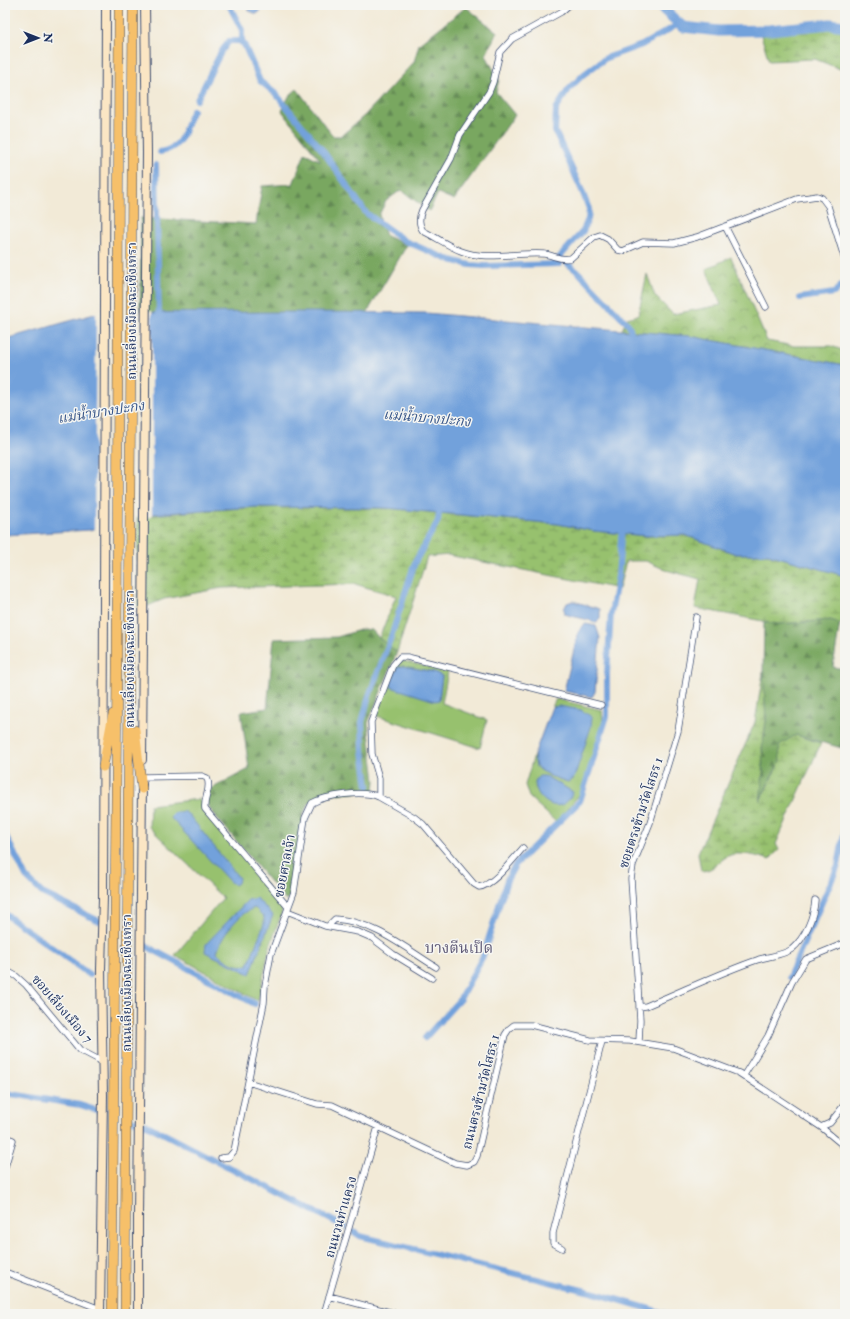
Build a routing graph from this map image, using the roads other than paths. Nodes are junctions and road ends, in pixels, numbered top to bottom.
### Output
1 (106, 5) edge
2 (119, 5) edge
3 (133, 5) edge
4 (144, 5) edge
5 (569, 5) edge
6 (725, 226) junction
7 (845, 260) edge
8 (766, 307) dead end
9 (696, 618) dead end
10 (117, 689) junction
11 (130, 689) junction
12 (600, 706) dead end
13 (103, 768) junction
14 (142, 777) junction
15 (142, 789) junction
16 (378, 797) junction
17 (523, 848) dead end
18 (815, 900) dead end
19 (288, 909) junction
20 (328, 926) junction
21 (845, 943) edge
22 (436, 967) dead end
23 (5, 970) edge
24 (432, 978) dead end
25 (639, 1007) junction
26 (602, 1041) junction
27 (639, 1042) junction
28 (103, 1062) junction
29 (744, 1076) junction
30 (248, 1082) junction
31 (845, 1104) edge
32 (378, 1127) junction
33 (821, 1127) junction
34 (5, 1137) edge
35 (845, 1147) edge
36 (220, 1158) dead end
37 (5, 1167) edge
38 (562, 1248) dead end
39 (5, 1272) edge
40 (329, 1296) junction
41 (100, 1312) edge
42 (112, 1314) edge
43 (125, 1314) edge
44 (138, 1314) edge
45 (324, 1314) edge
46 (397, 1314) edge

1 - 13 main road, ถนนเลี่ยงเมืองฉะเชิงเทรา
2 - 10 highway, ถนนเลี่ยงเมืองฉะเชิงเทรา
3 - 11 highway, ถนนเลี่ยงเมืองฉะเชิงเทรา
4 - 14 main road, ถนนเลี่ยงเมืองฉะเชิงเทรา
5 - 6 street
6 - 7 street
6 - 8 street
9 - 25 street, ซอยตรงข้ามวัดโสธร 1
10 - 13 highway
10 - 42 highway, ถนนเลี่ยงเมืองฉะเชิงเทรา
11 - 15 highway
11 - 43 highway, ถนนเลี่ยงเมืองฉะเชิงเทรา
12 - 16 street
13 - 28 main road, ถนนเลี่ยงเมืองฉะเชิงเทรา
14 - 15 main road, ถนนเลี่ยงเมืองฉะเชิงเทรา
14 - 19 street
15 - 44 main road, ถนนเลี่ยงเมืองฉะเชิงเทรา
16 - 17 street, ซอยศาลเจ้า
16 - 19 street, ซอยศาลเจ้า
18 - 25 street
19 - 20 street
19 - 30 street, ซอยศาลเจ้า
20 - 22 street
20 - 24 street
21 - 29 street
23 - 28 street, ซอยเลี่ยงเมือง 7
25 - 27 street, ซอยตรงข้ามวัดโสธร 1
26 - 27 street, ถนนตรงข้ามวัดโสธร 1
26 - 32 street, ถนนตรงข้ามวัดโสธร 1
26 - 38 street
27 - 29 street, ถนนตรงข้ามวัดโสธร 1
28 - 41 main road, ถนนเลี่ยงเมืองฉะเชิงเทรา
29 - 33 street, ถนนตรงข้ามวัดโสธร 1
30 - 32 street
30 - 36 street, ซอยศาลเจ้า
31 - 33 street
32 - 40 street, ถนนวนท่าแครง
33 - 35 street, ถนนตรงข้ามวัดโสธร 1
34 - 37 street
39 - 41 street
40 - 45 street, ถนนวนท่าแครง
40 - 46 street

